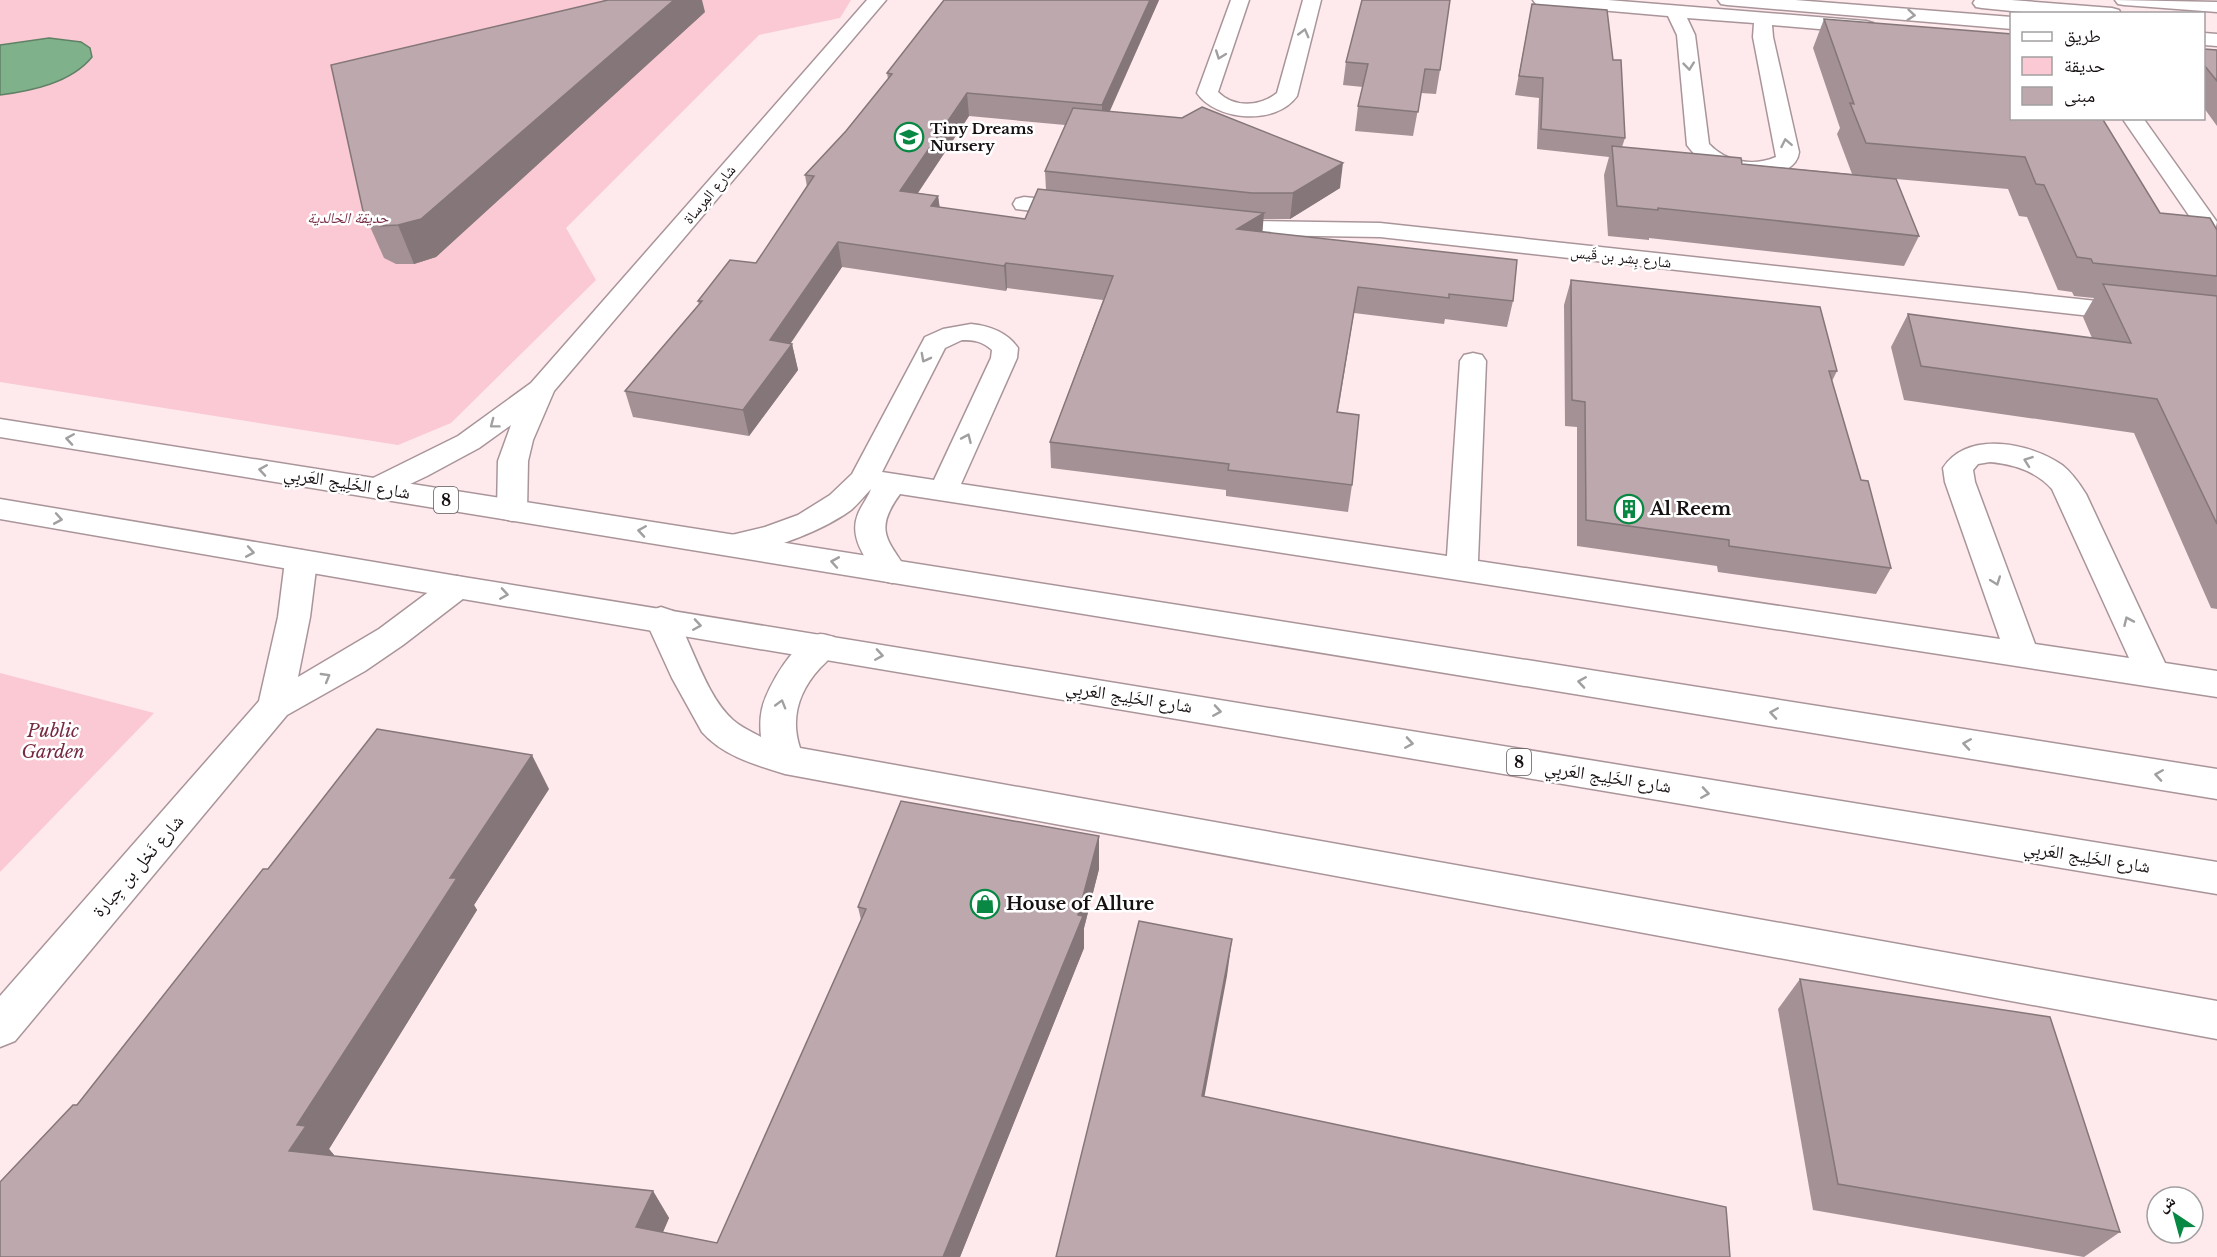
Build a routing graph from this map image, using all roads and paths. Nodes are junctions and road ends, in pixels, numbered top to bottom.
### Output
1 (877, 0) edge
2 (1240, 0) edge
3 (1312, 0) edge
4 (1542, 0) edge
5 (1727, 0) edge
6 (1944, 0) edge
7 (2124, 0) edge
8 (2217, 7) edge
9 (1675, 11) junction
10 (2088, 12) edge
11 (1763, 18) junction
12 (1888, 21) junction
13 (2010, 23) edge
14 (2010, 39) edge
15 (2133, 120) edge
16 (1024, 204) dead end
17 (1095, 211) edge
18 (1191, 221) edge
19 (2207, 225) edge
20 (2217, 322) edge
21 (1473, 361) dead end
22 (541, 389) junction
23 (0, 428) edge
24 (878, 482) junction
25 (377, 488) junction
26 (943, 492) junction
27 (0, 509) edge
28 (512, 511) junction
29 (730, 545) junction
30 (301, 561) junction
31 (1462, 570) junction
32 (892, 572) junction
33 (457, 587) junction
34 (661, 619) junction
35 (822, 646) junction
36 (2022, 654) junction
37 (2153, 674) junction
38 (2217, 684) edge
39 (275, 706) junction
40 (785, 760) junction
41 (2217, 784) edge
42 (2217, 878) edge
43 (2217, 1020) edge
44 (0, 1027) edge

1 - 22 main road, شارع المِرساة
2 -> 3 main road
4 - 9 main road
5 - 12 main road
6 - 10 main road
7 - 8 main road
9 - 11 main road
9 -> 11 main road
11 - 12 main road
12 -> 13 main road
12 - 14 main road
15 - 19 main road
16 - 17 main road
18 - 20 main road, شارع بِشر بن قَيس
21 - 31 main road
22 -> 25 main road, شارع المِرساة
22 - 28 main road, شارع المِرساة
25 -> 23 main road, شارع الخَلِيج العَربِي / 8
24 - 26 main road
26 -> 24 main road, شارع الخَلِيج العَربِي
24 - 29 main road, شارع الخَلِيج العَربِي
24 - 32 main road, شارع الخَلِيج العَربِي
25 - 28 main road, شارع الخَلِيج العَربِي / 8
26 - 31 main road
27 -> 30 main road, شارع الخَلِيج العَربِي / 8
29 -> 28 main road, شارع الخَلِيج العَربِي / 8
32 -> 29 main road, شارع الخَلِيج العَربِي / 8
30 - 33 main road, شارع الخَلِيج العَربِي / 8
30 - 39 main road, شارع نَخل بن جِبارة
31 - 36 main road
41 -> 32 main road, شارع الخَلِيج العَربِي / 8
33 -> 34 main road, شارع الخَلِيج العَربِي / 8
39 -> 33 main road, شارع نَخل بن جِبارة
34 -> 35 main road, شارع الخَلِيج العَربِي / 8
34 - 40 main road
40 -> 35 main road
35 -> 42 main road, شارع الخَلِيج العَربِي / 8
36 - 37 main road
37 -> 36 main road
37 - 38 main road
39 - 44 main road, شارع نَخل بن جِبارة
40 - 43 main road

